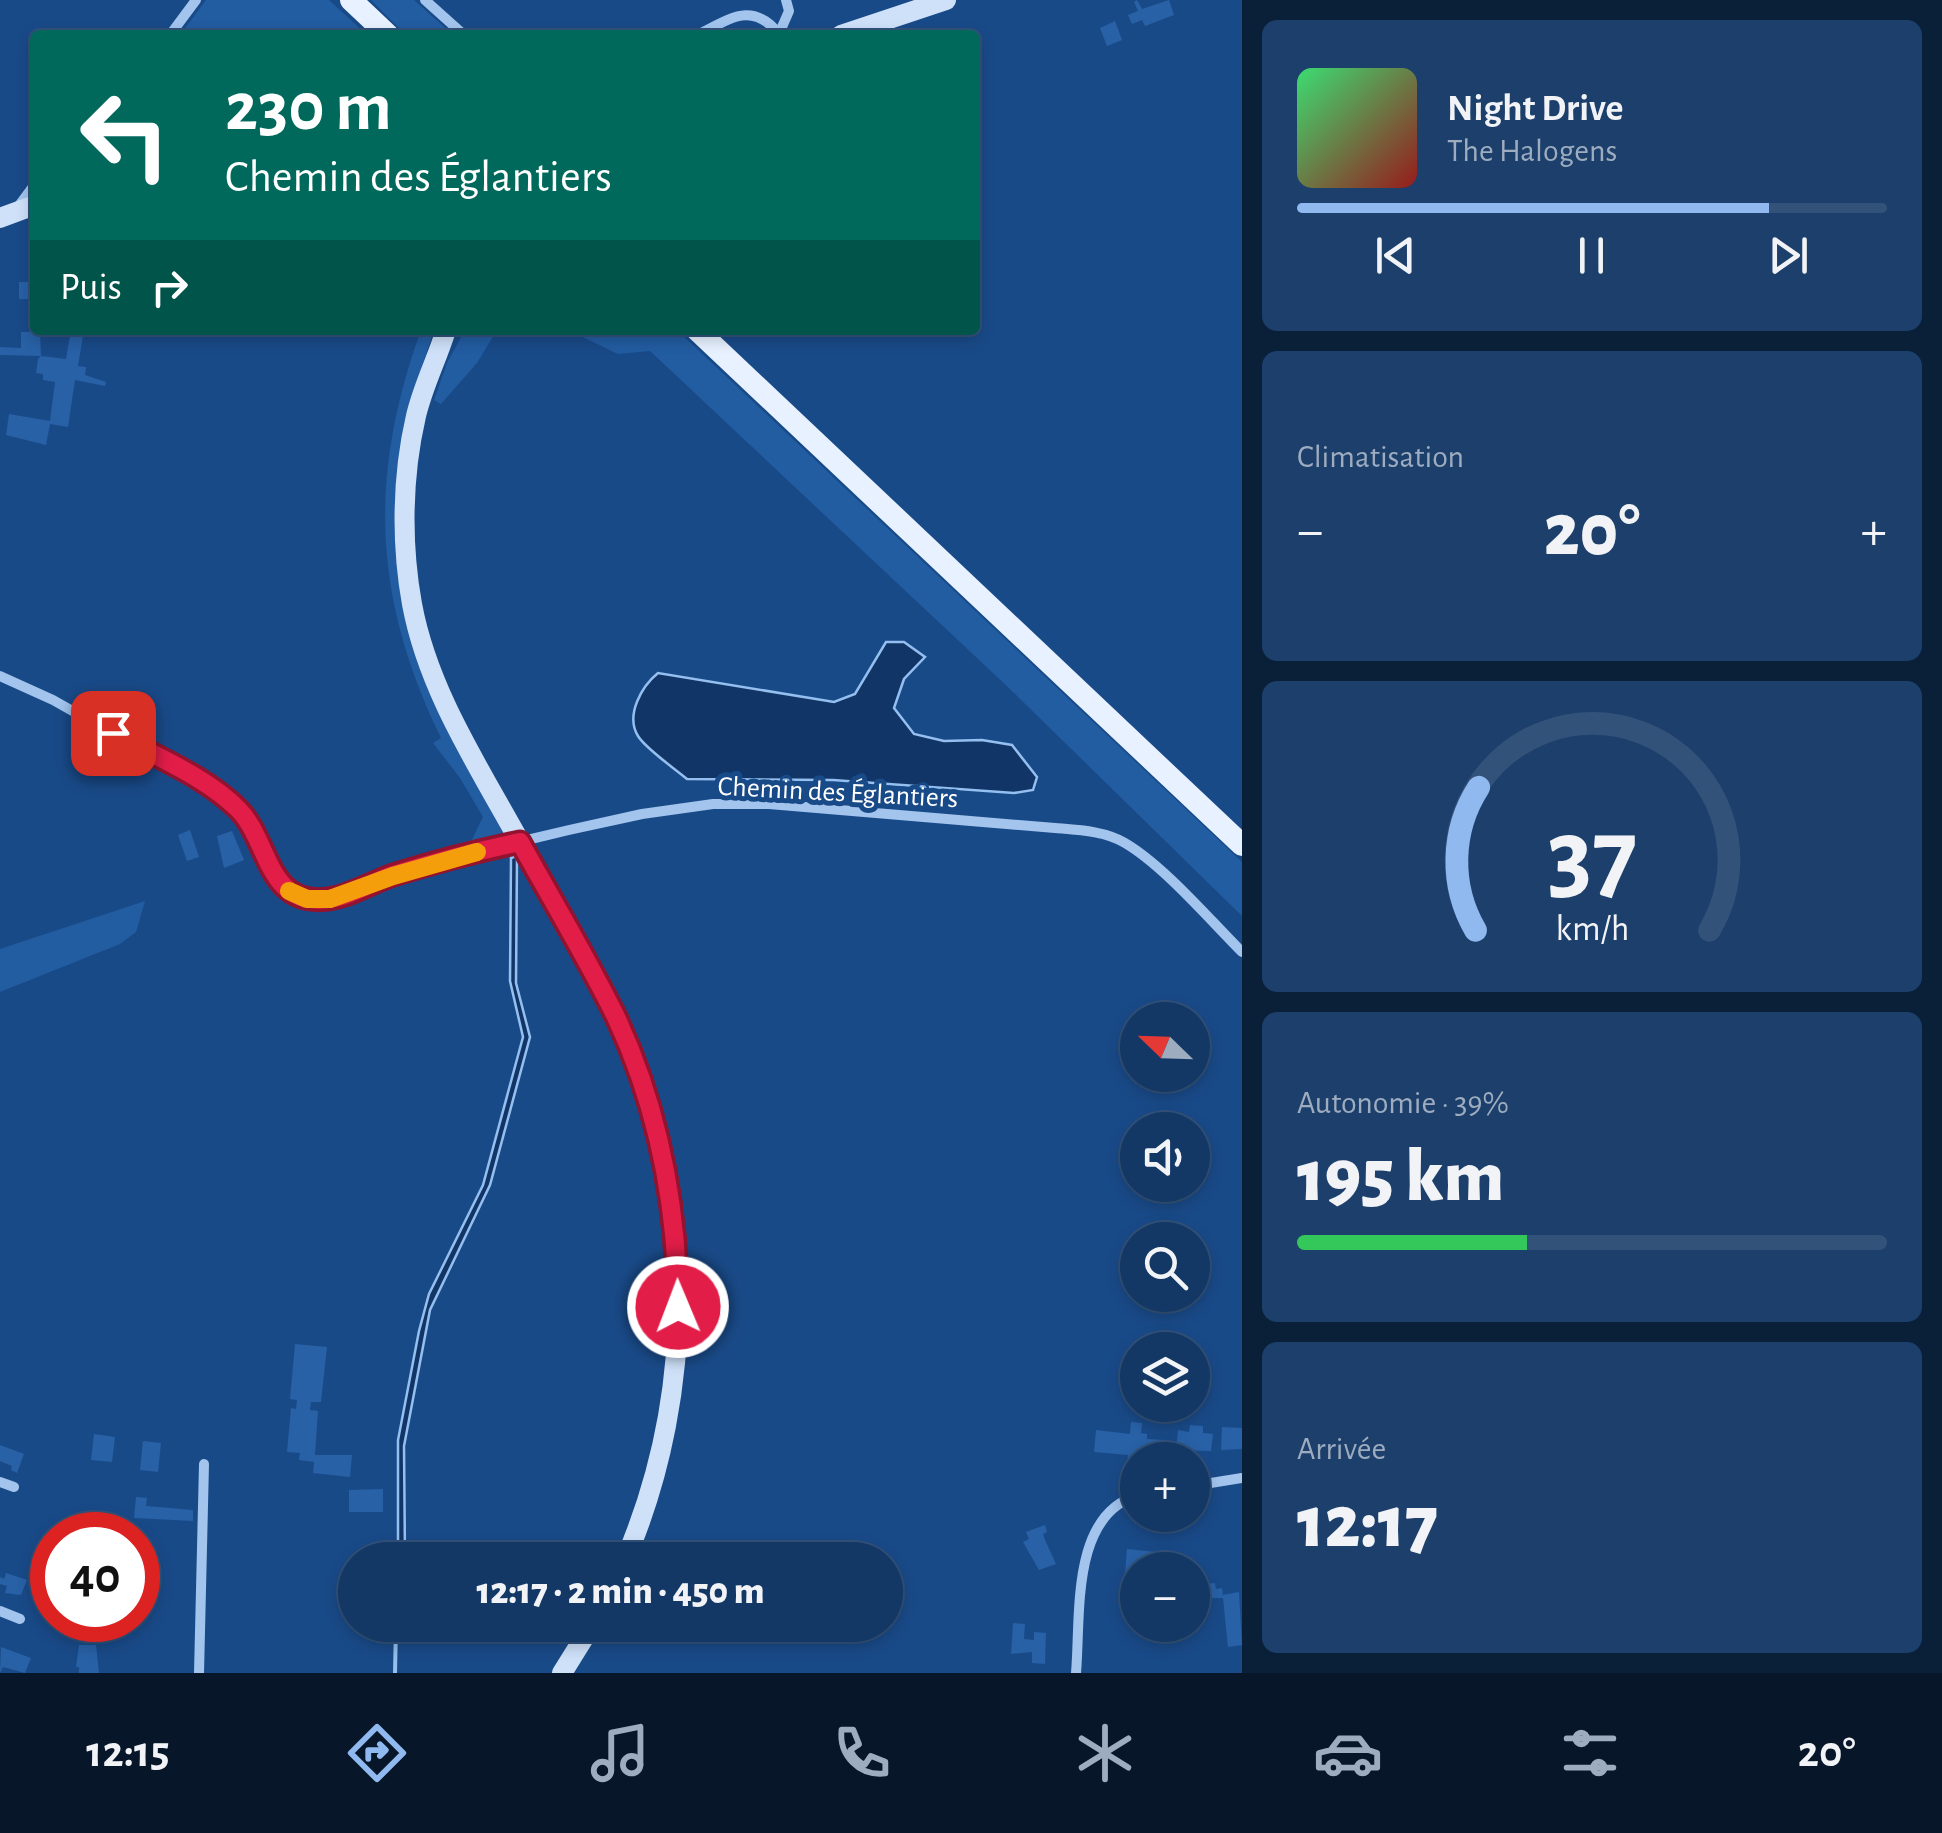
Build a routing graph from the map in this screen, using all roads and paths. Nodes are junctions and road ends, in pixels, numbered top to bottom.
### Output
1 (196, 0) edge
2 (351, 0) edge
3 (426, 0) edge
4 (786, 0) edge
5 (946, 0) edge
6 (919, 4) edge
7 (174, 30) edge
8 (383, 30) edge
9 (459, 30) edge
10 (707, 30) edge
11 (776, 30) edge
12 (782, 30) edge
13 (854, 30) edge
14 (702, 335) edge
15 (446, 336) edge
16 (0, 676) edge
17 (520, 842) junction
18 (1242, 845) edge
19 (1242, 952) edge
20 (204, 1464) dead end
21 (1242, 1478) edge
22 (0, 1482) edge
23 (1210, 1483) edge
24 (14, 1487) dead end
25 (1120, 1503) edge
26 (632, 1542) edge
27 (0, 1612) edge
28 (20, 1620) dead end
29 (581, 1642) edge
30 (198, 1673) edge
31 (562, 1673) edge
32 (1076, 1673) edge

1 - 7 street
2 - 8 main road
3 - 9 street
4 - 12 street
5 - 6 street
6 - 13 street
10 - 11 street
14 - 18 main road
15 - 17 street
16 - 17 street, Chemin des Églantiers
17 - 19 street, Chemin des Églantiers
17 - 26 street
20 - 30 street
21 - 23 street
22 - 24 street
25 - 32 street
27 - 28 street
29 - 31 street

